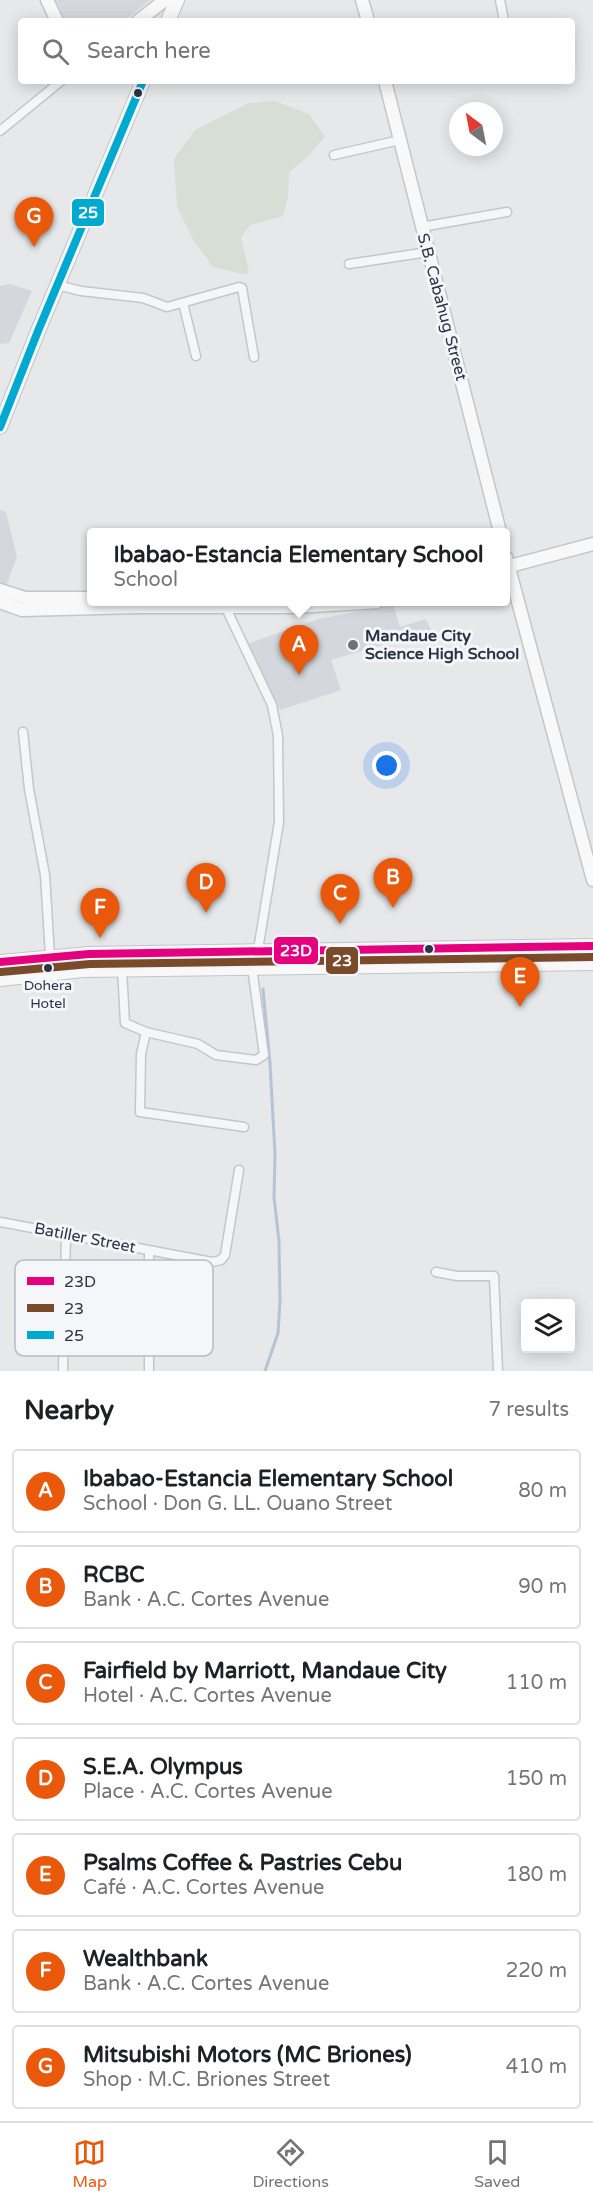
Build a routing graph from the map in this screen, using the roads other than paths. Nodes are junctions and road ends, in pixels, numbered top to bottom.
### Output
1 (47, 0) edge
2 (165, 0) edge
3 (177, 0) edge
4 (362, 0) edge
5 (500, 0) edge
6 (56, 18) edge
7 (142, 18) edge
8 (169, 18) edge
9 (367, 18) edge
10 (503, 18) edge
11 (57, 84) edge
12 (142, 84) edge
13 (386, 84) edge
14 (0, 131) edge
15 (400, 140) junction
16 (334, 155) dead end
17 (507, 212) dead end
18 (421, 227) junction
19 (428, 252) junction
20 (349, 264) dead end
21 (57, 285) junction
22 (183, 303) junction
23 (196, 356) dead end
24 (254, 357) dead end
25 (0, 427) edge
26 (499, 528) edge
27 (593, 544) edge
28 (510, 563) edge
29 (510, 575) edge
30 (0, 590) edge
31 (87, 598) edge
32 (0, 602) edge
33 (99, 606) edge
34 (225, 606) edge
35 (23, 732) dead end
36 (593, 880) edge
37 (593, 946) edge
38 (455, 947) junction
39 (258, 950) junction
40 (50, 956) junction
41 (0, 962) edge
42 (593, 963) edge
43 (455, 965) junction
44 (255, 967) junction
45 (122, 969) junction
46 (0, 979) edge
47 (146, 1032) junction
48 (244, 1126) dead end
49 (239, 1170) dead end
50 (0, 1222) edge
51 (66, 1235) junction
52 (149, 1251) junction
53 (65, 1260) edge
54 (149, 1260) edge
55 (201, 1260) edge
56 (213, 1262) edge
57 (436, 1272) dead end
58 (63, 1356) edge
59 (63, 1371) edge
60 (498, 1371) edge

1 - 6 street
2 - 7 street
3 - 8 main road
4 - 9 street
5 - 10 street
11 - 14 street
12 - 21 main road
13 - 15 street, S.B. Cabahug Street
15 - 16 street
15 - 18 street, S.B. Cabahug Street
17 - 18 street
18 - 19 street, S.B. Cabahug Street
19 - 20 street
19 - 26 street, S.B. Cabahug Street
21 - 22 street
21 - 25 main road
22 - 23 street
22 - 24 street
27 - 28 street
29 - 36 street
30 - 31 street
32 - 33 street
34 - 39 street
35 - 40 street
37 - 38 main road
38 - 39 main road
38 - 43 main road
39 - 40 main road
39 - 44 street
40 - 41 main road
42 - 43 main road
43 - 44 main road
44 - 45 main road
44 - 47 street
45 - 46 main road
45 - 47 street
47 - 48 street
49 - 56 street, Batiller Street
50 - 51 street, Batiller Street
51 - 52 street, Batiller Street
51 - 53 street
52 - 54 street
52 - 55 street, Batiller Street
57 - 60 street
58 - 59 street

